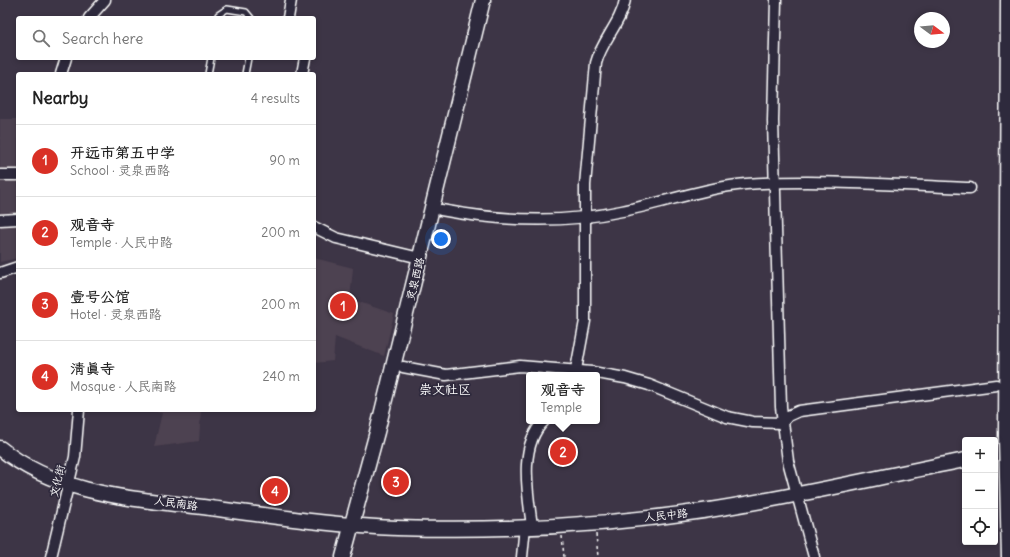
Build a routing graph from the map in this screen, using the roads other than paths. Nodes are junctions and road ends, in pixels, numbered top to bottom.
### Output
1 (104, 0) edge
2 (290, 0) edge
3 (482, 0) edge
4 (492, 0) edge
5 (625, 0) edge
6 (998, 0) edge
7 (1008, 0) edge
8 (774, 1) edge
9 (91, 16) edge
10 (218, 16) edge
11 (249, 16) edge
12 (288, 16) edge
13 (65, 60) edge
14 (211, 60) edge
15 (248, 60) edge
16 (305, 60) edge
17 (62, 72) edge
18 (208, 72) edge
19 (245, 72) edge
20 (302, 72) edge
21 (0, 175) edge
22 (16, 176) edge
23 (775, 183) junction
24 (970, 188) dead end
25 (441, 210) junction
26 (585, 217) junction
27 (16, 219) edge
28 (0, 220) edge
29 (316, 228) edge
30 (420, 258) junction
31 (16, 268) edge
32 (0, 273) edge
33 (403, 367) junction
34 (576, 372) edge
35 (600, 375) edge
36 (996, 385) junction
37 (79, 412) edge
38 (782, 423) junction
39 (542, 424) edge
40 (0, 448) edge
41 (1002, 452) edge
42 (962, 461) edge
43 (68, 485) junction
44 (797, 494) junction
45 (357, 526) junction
46 (528, 526) junction
47 (51, 557) edge
48 (343, 557) edge
49 (353, 557) edge
50 (522, 557) edge
51 (814, 557) edge
52 (999, 557) edge
53 (1009, 557) edge

1 - 9 street
2 - 12 street
3 - 30 street, 灵泉西路
4 - 25 street, 灵泉西路
5 - 26 street
6 - 36 street
7 - 41 street
8 - 23 street
10 - 11 lane
13 - 17 street
14 - 18 lane
15 - 19 lane
16 - 20 street
21 - 22 street
23 - 24 street
23 - 26 street
23 - 38 street
25 - 26 street
25 - 33 street, 灵泉西路
26 - 34 street
27 - 28 street
29 - 30 street
30 - 45 street, 灵泉西路
31 - 32 street
33 - 34 street
33 - 45 street, 灵泉西路
35 - 38 street
36 - 38 street
36 - 41 street
37 - 43 street, 文化街
38 - 44 street
39 - 46 street
40 - 43 street, 人民南路
41 - 52 street
41 - 53 street
42 - 44 street, 人民中路
43 - 45 street, 人民南路
43 - 47 street, 文化街
44 - 46 street, 人民中路
44 - 51 street
45 - 46 street, 人民中路
45 - 48 street, 灵泉西路
45 - 49 street, 灵泉西路
46 - 50 street

